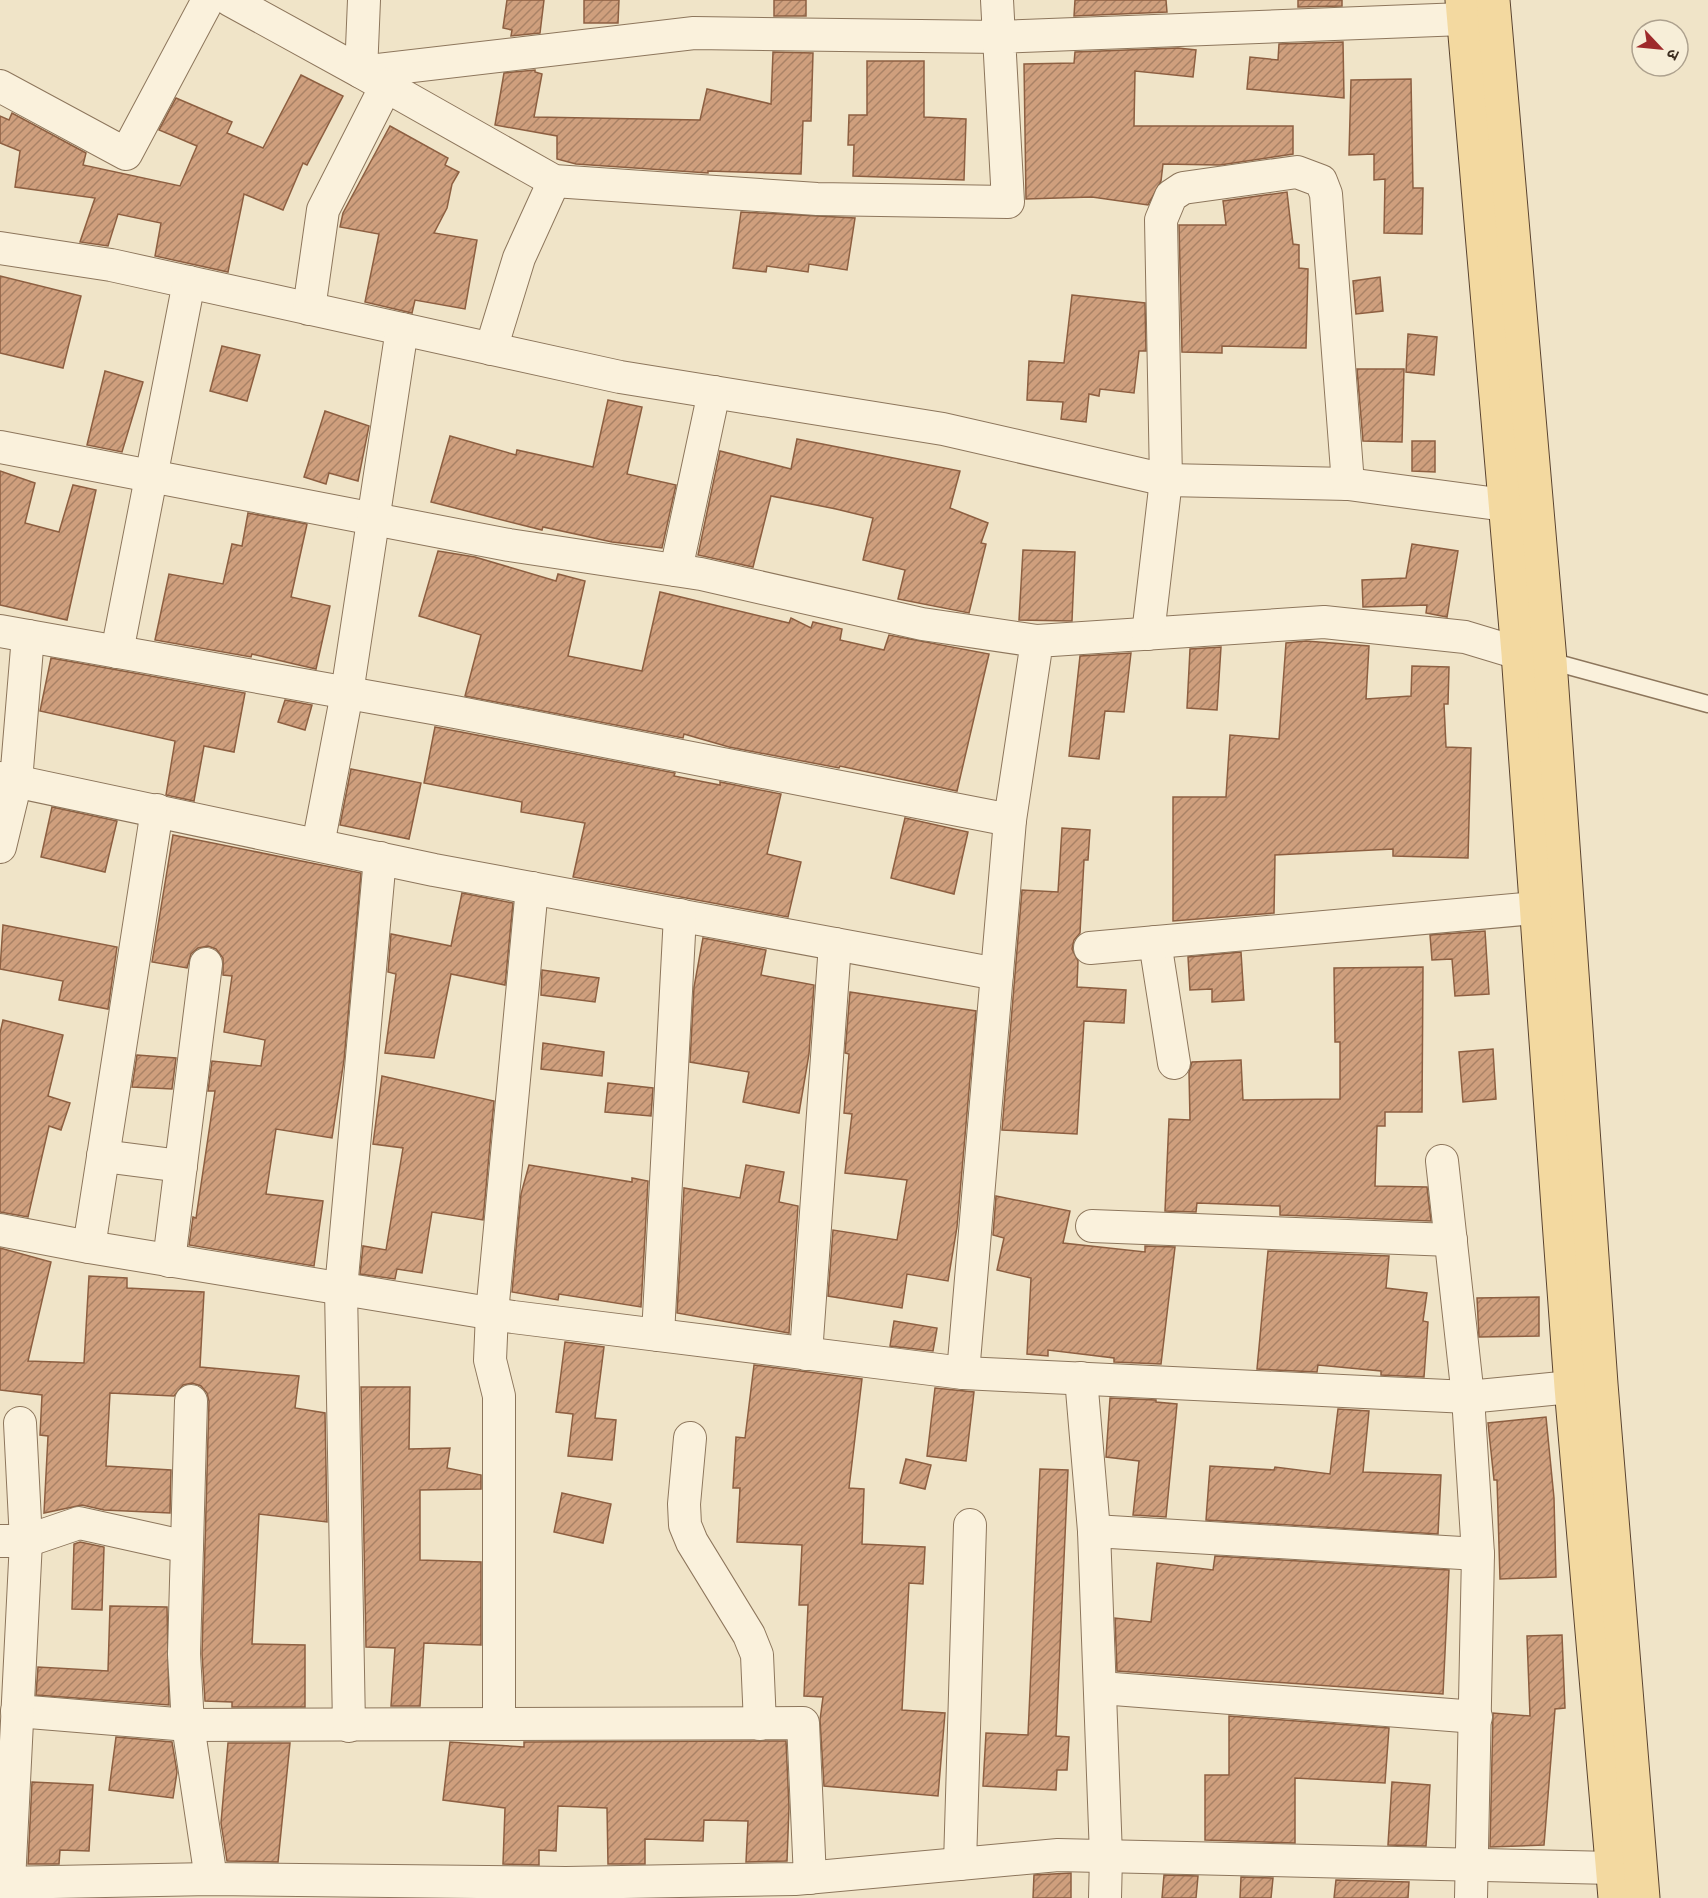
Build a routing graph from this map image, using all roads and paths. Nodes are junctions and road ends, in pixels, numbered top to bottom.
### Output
1 (208, 0) edge
2 (230, 0) edge
3 (364, 0) edge
4 (997, 0) edge
5 (1493, 0) edge
6 (1463, 10) edge
7 (1271, 14) edge
8 (999, 37) junction
9 (374, 79) junction
10 (0, 86) edge
11 (554, 181) junction
12 (0, 248) edge
13 (189, 282) junction
14 (309, 309) junction
15 (402, 330) junction
16 (491, 349) junction
17 (714, 392) junction
18 (0, 447) edge
19 (150, 476) junction
20 (1166, 480) junction
21 (1348, 484) junction
22 (1505, 506) junction
23 (375, 519) junction
24 (676, 570) junction
25 (14, 633) edge
26 (1148, 634) junction
27 (1037, 641) junction
28 (117, 652) junction
29 (1518, 653) junction
30 (1550, 661) junction
31 (347, 693) junction
32 (1708, 704) edge
33 (8, 780) edge
34 (157, 810) junction
35 (1010, 820) junction
36 (318, 845) junction
37 (0, 847) edge
38 (380, 858) junction
39 (532, 888) junction
40 (1535, 908) junction
41 (680, 915) junction
42 (1155, 942) junction
43 (835, 944) junction
44 (1090, 948) dead end
45 (206, 964) dead end
46 (997, 974) junction
47 (1174, 1063) dead end
48 (103, 1156) junction
49 (1442, 1161) dead end
50 (181, 1166) junction
51 (1092, 1226) dead end
52 (0, 1230) edge
53 (1451, 1240) junction
54 (89, 1248) junction
55 (169, 1261) junction
56 (341, 1289) junction
57 (492, 1314) junction
58 (658, 1335) junction
59 (806, 1354) junction
60 (963, 1373) junction
61 (1081, 1378) junction
62 (1570, 1387) junction
63 (1468, 1396) junction
64 (190, 1401) dead end
65 (20, 1423) dead end
66 (690, 1438) dead end
67 (11, 1481) edge
68 (970, 1525) dead end
69 (1094, 1532) junction
70 (13, 1541) edge
71 (187, 1547) junction
72 (1478, 1554) junction
73 (1101, 1688) junction
74 (17, 1711) junction
75 (1476, 1716) junction
76 (499, 1724) junction
77 (760, 1724) junction
78 (188, 1725) junction
79 (349, 1726) junction
80 (1106, 1856) junction
81 (1473, 1863) junction
82 (960, 1864) junction
83 (810, 1878) junction
84 (212, 1879) junction
85 (4, 1883) edge
86 (1614, 1883) edge
87 (1105, 1898) edge
88 (1472, 1898) edge
89 (1643, 1898) edge

1 - 10 street
2 - 9 street
3 - 9 street
4 - 8 street
5 - 30 main road
6 - 7 street
6 - 22 main road
7 - 8 street
8 - 9 street
8 - 11 street
9 - 11 street
9 - 14 street
11 - 16 street
12 - 13 street
13 - 14 street
13 - 19 street
14 - 15 street
15 - 16 street
15 - 23 street
16 - 17 street
17 - 20 street
17 - 24 street
18 - 19 street
19 - 23 street
19 - 28 street
20 - 21 street
20 - 21 street
20 - 26 street
21 - 22 street
22 - 29 main road
23 - 24 street
23 - 31 street
24 - 27 street
25 - 28 street
25 - 33 street
26 - 27 street
26 - 29 street
27 - 35 street
28 - 31 street
29 - 40 main road
30 - 32 lane
30 - 89 main road
31 - 35 street
31 - 36 street
33 - 34 street
33 - 37 street
34 - 36 street
34 - 48 street
35 - 46 street
36 - 38 street
38 - 39 street
38 - 56 street
39 - 41 street
39 - 57 street
40 - 42 street
40 - 62 main road
41 - 43 street
41 - 58 street
42 - 44 street
42 - 47 street
43 - 46 street
43 - 59 street
45 - 50 street
46 - 60 street
48 - 50 street
48 - 54 street
49 - 53 street
50 - 55 street
51 - 53 street
52 - 54 street
53 - 63 street
54 - 55 street
55 - 56 street
56 - 57 street
56 - 79 street
57 - 58 street
57 - 76 street
58 - 59 street
59 - 60 street
60 - 61 street
61 - 63 street
61 - 69 street
62 - 63 street
62 - 86 main road
63 - 72 street
64 - 71 street
65 - 67 street
66 - 77 street
67 - 70 street
68 - 82 street
69 - 72 street
69 - 73 street
70 - 71 street
70 - 74 street
71 - 78 street
72 - 75 street
73 - 75 street
73 - 80 street
74 - 78 street
74 - 85 street
75 - 81 street
76 - 77 street
76 - 79 street
77 - 83 street
78 - 79 street
78 - 84 street
80 - 81 street
80 - 82 street
80 - 87 street
81 - 86 street
81 - 88 street
82 - 83 street
83 - 84 street
84 - 85 street

